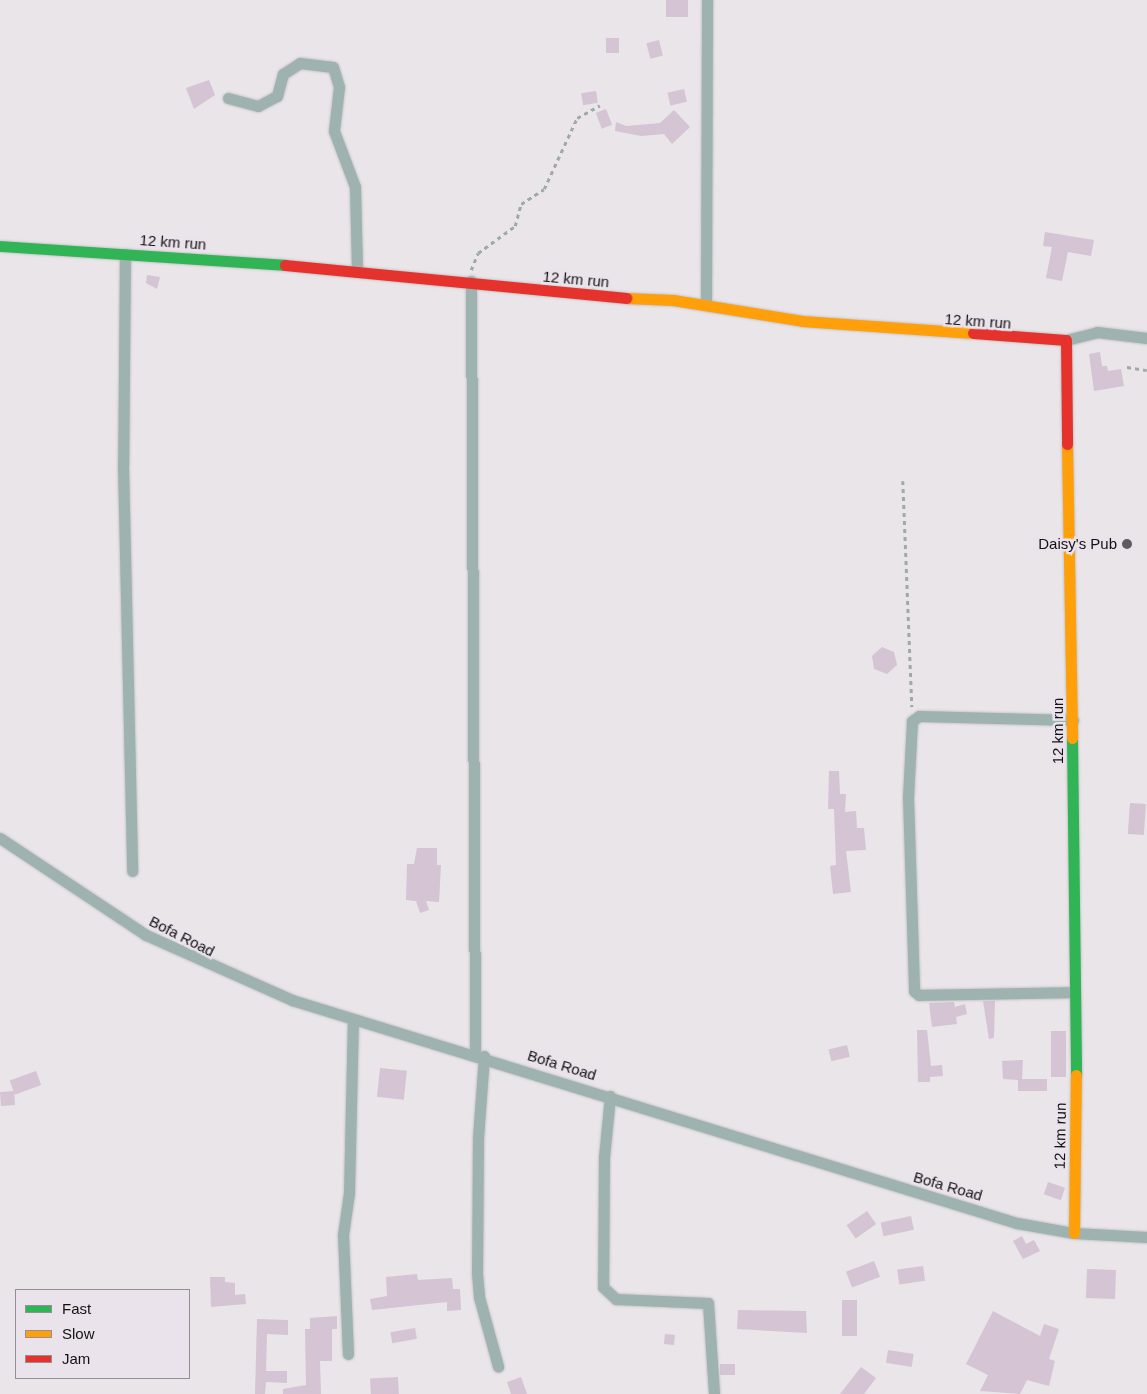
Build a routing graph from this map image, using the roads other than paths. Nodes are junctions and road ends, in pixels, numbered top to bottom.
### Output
1 (707, 0) edge
2 (228, 98) dead end
3 (0, 246) edge
4 (125, 254) junction
5 (357, 270) junction
6 (468, 280) junction
7 (706, 305) junction
8 (1147, 338) edge
9 (1066, 340) junction
10 (1073, 720) junction
11 (0, 838) edge
12 (132, 871) dead end
13 (1075, 992) junction
14 (352, 1019) junction
15 (480, 1054) junction
16 (610, 1096) junction
17 (1074, 1233) junction
18 (1147, 1237) edge
19 (348, 1354) dead end
20 (498, 1366) dead end
21 (714, 1394) edge

1 - 7 street
2 - 5 street
3 - 4 street, 12 km run
4 - 5 street, 12 km run
4 - 12 street
5 - 6 street, 12 km run
6 - 7 street, 12 km run
6 - 15 street
7 - 9 street, 12 km run
8 - 9 street
9 - 10 street, 12 km run
10 - 13 street, 12 km run
10 - 13 street
11 - 14 street, Bofa Road
13 - 17 street, 12 km run
14 - 15 street, Bofa Road
14 - 19 street
15 - 16 street, Bofa Road
15 - 20 street
16 - 17 street, Bofa Road
16 - 21 street
17 - 18 street, Bofa Road

